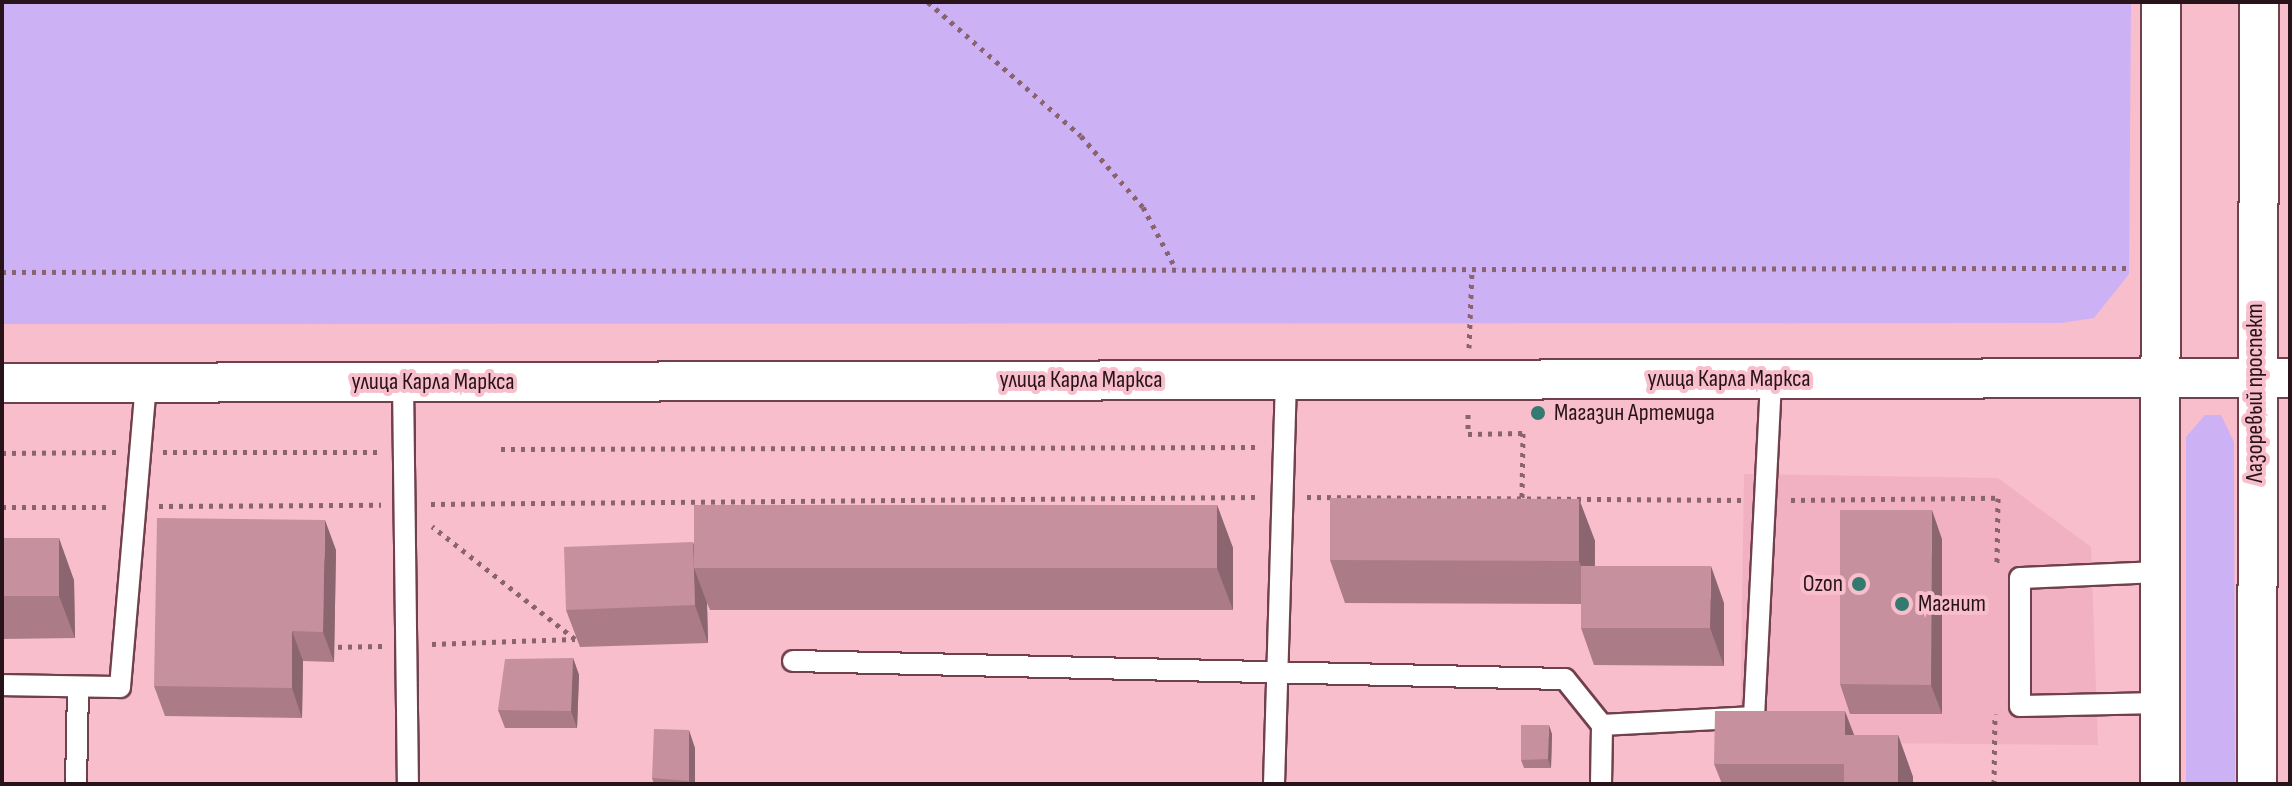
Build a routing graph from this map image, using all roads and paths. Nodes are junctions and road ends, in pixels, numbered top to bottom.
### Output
1 (928, 2) edge
2 (2161, 2) edge
3 (2259, 2) edge
4 (2160, 267) junction
5 (1176, 269) junction
6 (2, 272) edge
7 (2160, 378) junction
8 (2272, 378) edge
9 (1771, 379) junction
10 (1286, 380) junction
11 (146, 382) junction
12 (403, 382) junction
13 (2, 383) edge
14 (1285, 447) junction
15 (501, 449) dead end
16 (140, 452) junction
17 (404, 452) junction
18 (2, 453) edge
19 (1284, 497) junction
20 (1764, 501) junction
21 (404, 504) junction
22 (2, 507) edge
23 (135, 507) junction
24 (2160, 572) junction
25 (1997, 577) dead end
26 (793, 661) dead end
27 (1282, 672) junction
28 (2, 685) edge
29 (78, 687) junction
30 (1995, 698) dead end
31 (2160, 703) junction
32 (1602, 725) junction
33 (76, 784) edge
34 (408, 784) edge
35 (1274, 784) edge
36 (1601, 784) edge
37 (1994, 784) edge
38 (2160, 784) edge
39 (2257, 784) edge

1 - 5 path
2 - 4 street
3 - 8 street, Лазоревый проспект
4 - 5 path
4 - 7 street
5 - 6 path
7 - 8 street, улица Карла Маркса
7 - 9 street, улица Карла Маркса
7 - 24 street
8 - 39 street, Лазоревый проспект
9 - 10 street, улица Карла Маркса
9 - 20 lane
10 - 12 street, улица Карла Маркса
10 - 14 lane
11 - 12 street, улица Карла Маркса
11 - 13 street, улица Карла Маркса
11 - 16 lane
12 - 17 lane
14 - 15 path
14 - 19 lane
16 - 17 path
16 - 18 path
16 - 23 lane
17 - 21 lane
19 - 20 path
19 - 21 path
19 - 27 lane
20 - 25 path
20 - 32 lane
21 - 23 path
21 - 34 lane
22 - 23 path
23 - 29 lane
24 - 31 street
24 - 31 lane
26 - 27 lane
27 - 32 lane
27 - 35 lane
28 - 29 lane
29 - 33 lane
30 - 37 path
31 - 38 street
32 - 36 lane

